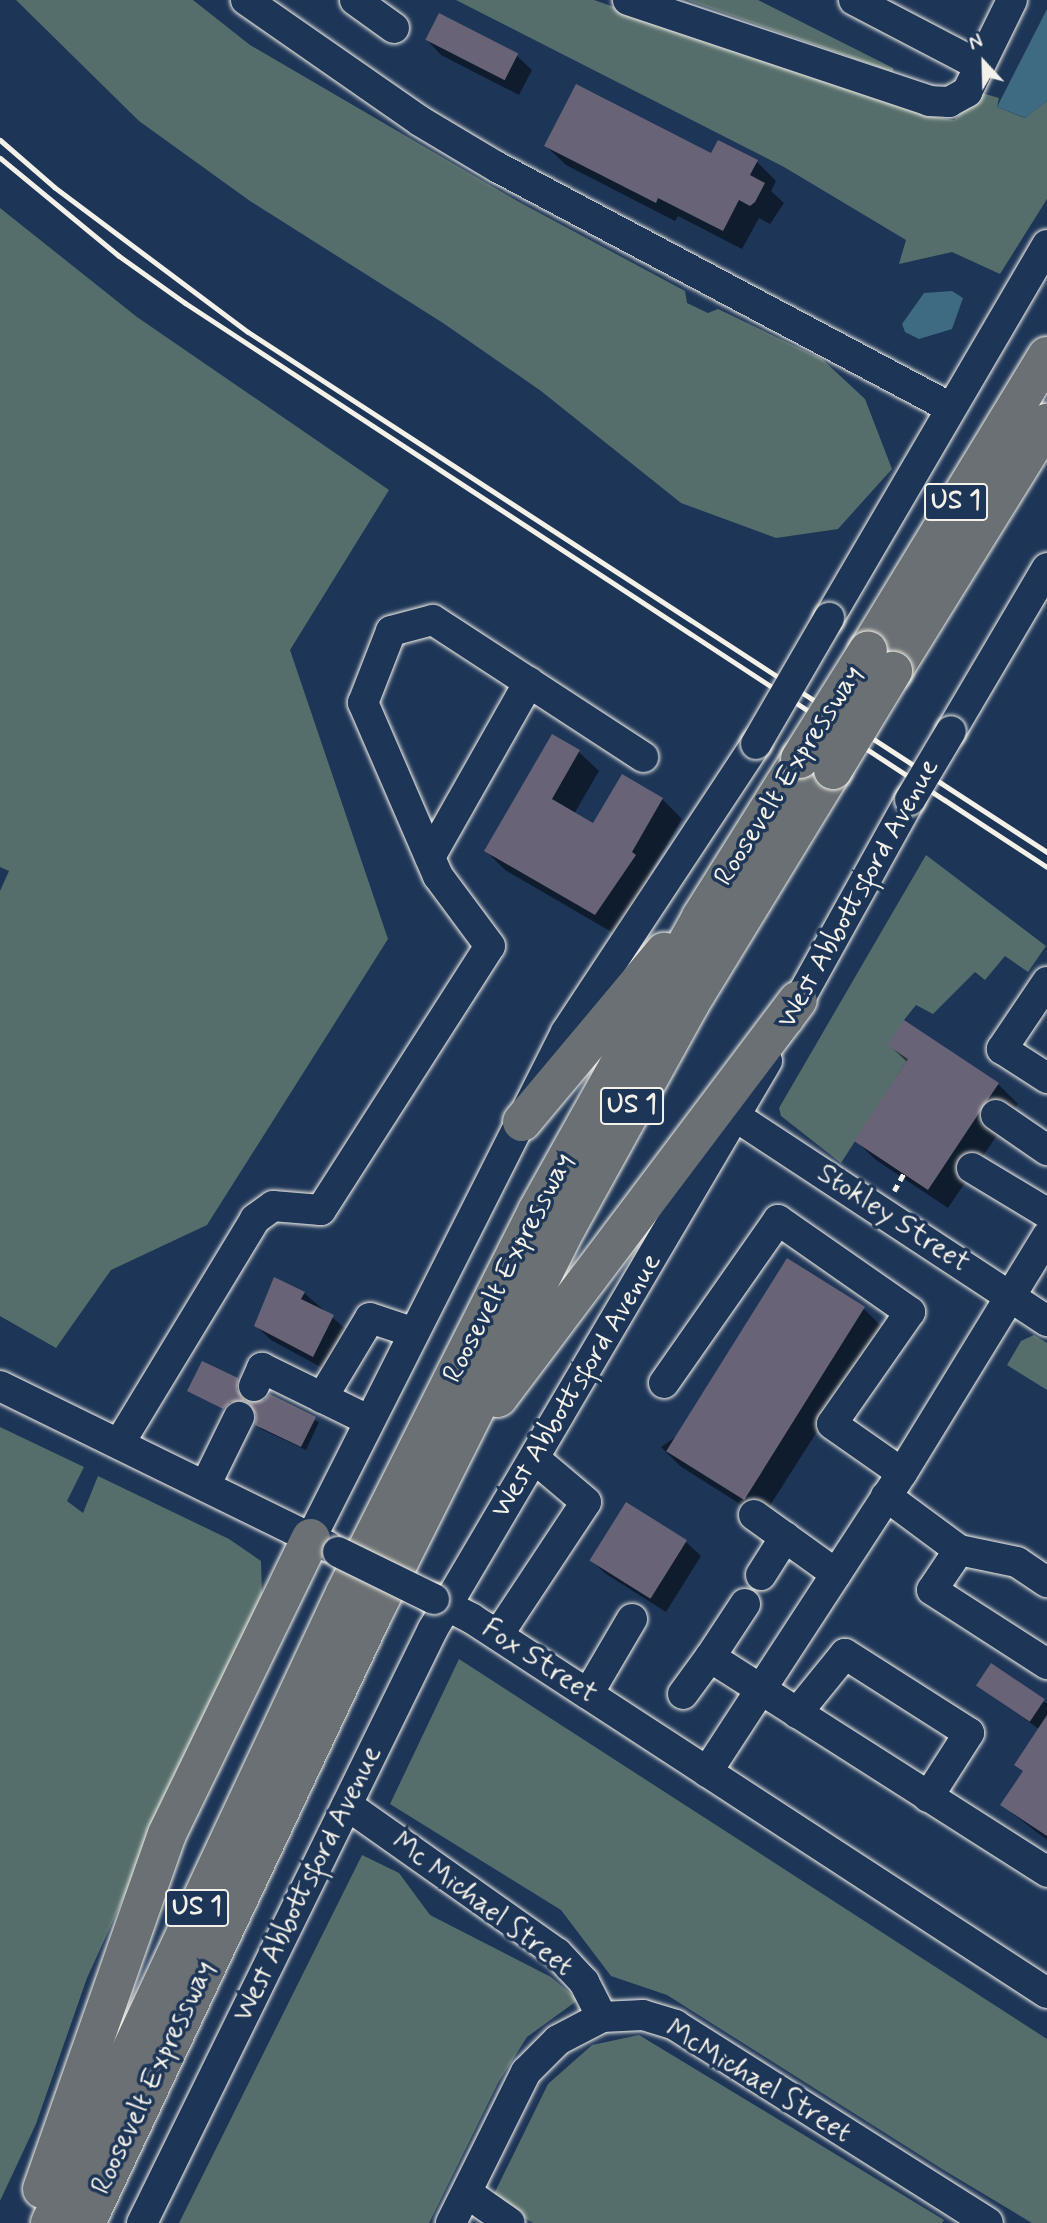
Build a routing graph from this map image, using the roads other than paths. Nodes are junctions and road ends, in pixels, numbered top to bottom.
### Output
1 (246, 0) edge
2 (355, 0) edge
3 (628, 0) edge
4 (854, 0) edge
5 (1012, 0) edge
6 (394, 28) dead end
7 (980, 66) junction
8 (1047, 245) edge
9 (1047, 356) edge
10 (951, 408) junction
11 (1047, 423) edge
12 (1047, 568) edge
13 (880, 660) junction
14 (529, 682) junction
15 (643, 757) dead end
16 (817, 764) junction
17 (430, 857) junction
18 (701, 917) junction
19 (1047, 982) edge
20 (798, 1000) junction
21 (1047, 1078) edge
22 (996, 1115) dead end
23 (737, 1118) junction
24 (522, 1122) junction
25 (1047, 1150) edge
26 (972, 1168) dead end
27 (1047, 1213) edge
28 (1047, 1236) edge
29 (1008, 1296) junction
30 (1047, 1321) edge
31 (412, 1332) junction
32 (664, 1383) dead end
33 (0, 1386) edge
34 (254, 1386) dead end
35 (323, 1398) junction
36 (239, 1417) dead end
37 (368, 1420) junction
38 (119, 1444) junction
39 (452, 1454) junction
40 (534, 1458) junction
41 (894, 1484) junction
42 (205, 1486) junction
43 (754, 1515) dead end
44 (785, 1537) junction
45 (324, 1545) junction
46 (958, 1550) junction
47 (836, 1574) junction
48 (761, 1575) dead end
49 (1047, 1582) edge
50 (440, 1602) junction
51 (745, 1604) dead end
52 (632, 1619) dead end
53 (498, 1635) junction
54 (710, 1657) junction
55 (1047, 1664) edge
56 (760, 1691) junction
57 (589, 1694) junction
58 (683, 1694) dead end
59 (797, 1713) junction
60 (707, 1772) junction
61 (928, 1797) junction
62 (347, 1805) junction
63 (1047, 1872) edge
64 (1047, 1993) edge
65 (601, 2017) junction
66 (467, 2193) junction
67 (973, 2219) edge
68 (33, 2223) edge
69 (50, 2223) edge
70 (86, 2223) edge
71 (142, 2223) edge
72 (452, 2223) edge
73 (510, 2223) edge

1 - 10 street
2 - 6 street
3 - 7 street
4 - 7 street
5 - 7 street
8 - 10 street
9 - 13 highway, Roosevelt Expressway / US 1
10 - 24 street, bridge
11 - 13 highway, Roosevelt Expressway / US 1
12 - 20 street, West Abbottsford Avenue, bridge
13 - 16 highway, Roosevelt Expressway / US 1, bridge
14 - 15 street
14 - 17 street
14 - 17 street
16 - 18 highway, Roosevelt Expressway / US 1
16 - 39 highway, Roosevelt Expressway / US 1
17 - 38 street
18 - 24 highway
18 - 69 highway, Roosevelt Expressway / US 1
19 - 21 street
20 - 23 street, West Abbottsford Avenue
20 - 39 highway
22 - 25 street
23 - 29 street, Stokley Street
23 - 40 street, West Abbottsford Avenue
24 - 31 street
26 - 27 street
28 - 29 street
29 - 30 street, Stokley Street
29 - 41 street
31 - 35 street
31 - 37 street
32 - 41 street
33 - 38 street, Fox Street
34 - 35 street
35 - 37 street
36 - 42 street
37 - 45 street
38 - 42 street, Fox Street
39 - 70 highway, Roosevelt Expressway / US 1
40 - 50 street, West Abbottsford Avenue
40 - 53 street
41 - 46 street
41 - 47 street
42 - 45 street, Fox Street
43 - 44 street
44 - 47 street
44 - 48 street
45 - 50 street, Fox Street, bridge
45 - 68 highway
46 - 49 street
46 - 55 street
47 - 56 street
50 - 53 street, Fox Street
50 - 62 street, West Abbottsford Avenue
51 - 54 street
52 - 57 street
53 - 57 street, Fox Street
54 - 56 street
54 - 58 street
56 - 59 street
56 - 60 street
57 - 60 street, Fox Street
59 - 61 street
59 - 61 street
60 - 64 street, Fox Street
61 - 63 street
62 - 65 street, Mc Michael Street
62 - 71 street, West Abbottsford Avenue
65 - 66 street, McMichael Street
65 - 67 street, McMichael Street
66 - 72 street, McMichael Street
66 - 73 street

